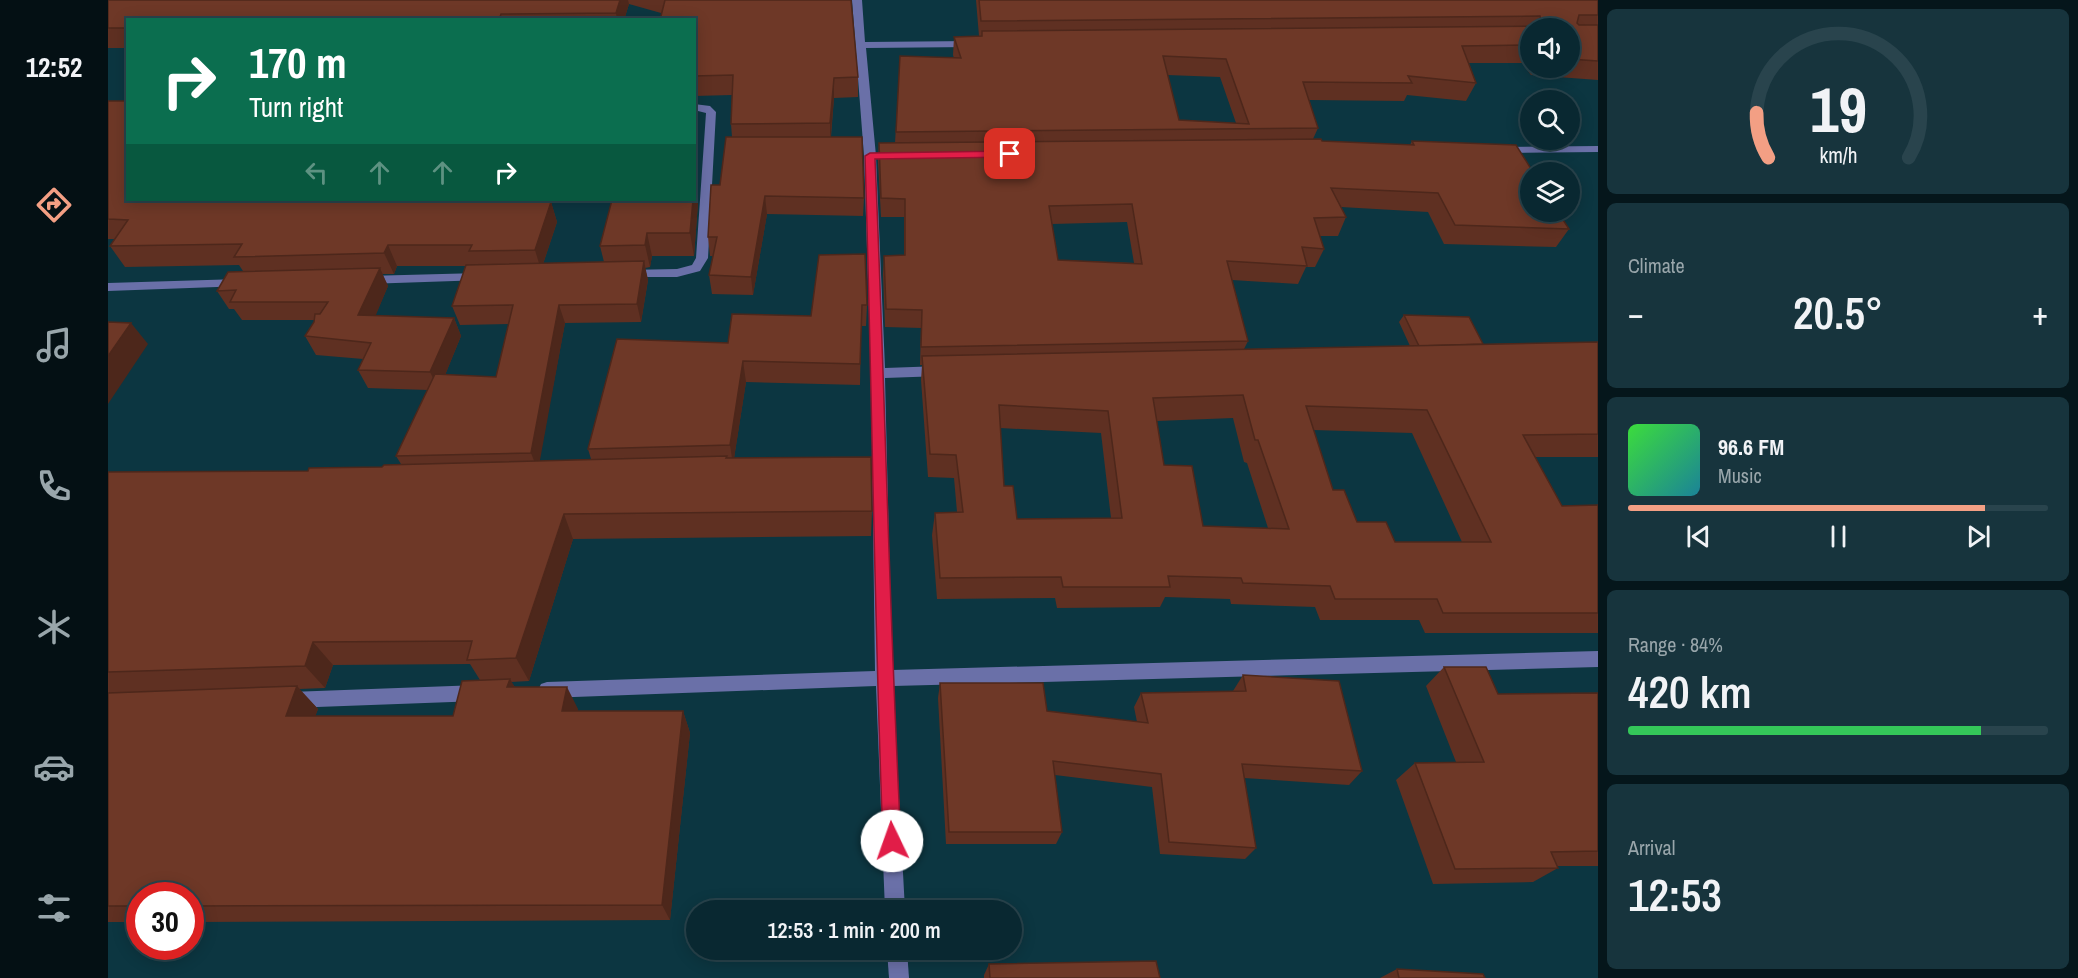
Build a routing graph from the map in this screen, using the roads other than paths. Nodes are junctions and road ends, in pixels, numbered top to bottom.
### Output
1 (857, 0) edge
2 (978, 44) edge
3 (861, 45) junction
4 (696, 107) edge
5 (1598, 149) edge
6 (1491, 150) edge
7 (618, 274) edge
8 (487, 277) edge
9 (357, 280) edge
10 (250, 283) edge
11 (108, 287) edge
12 (960, 371) edge
13 (878, 373) junction
14 (1598, 659) edge
15 (884, 678) junction
16 (526, 691) edge
17 (502, 692) edge
18 (275, 700) edge
19 (895, 900) edge
20 (898, 960) edge
21 (899, 978) edge

1 - 3 street
2 - 3 street
3 - 13 street
4 - 7 street
5 - 6 street
8 - 9 street
10 - 11 street
12 - 13 street
13 - 15 street
14 - 15 street
15 - 16 street
15 - 19 street
17 - 18 street
20 - 21 street

